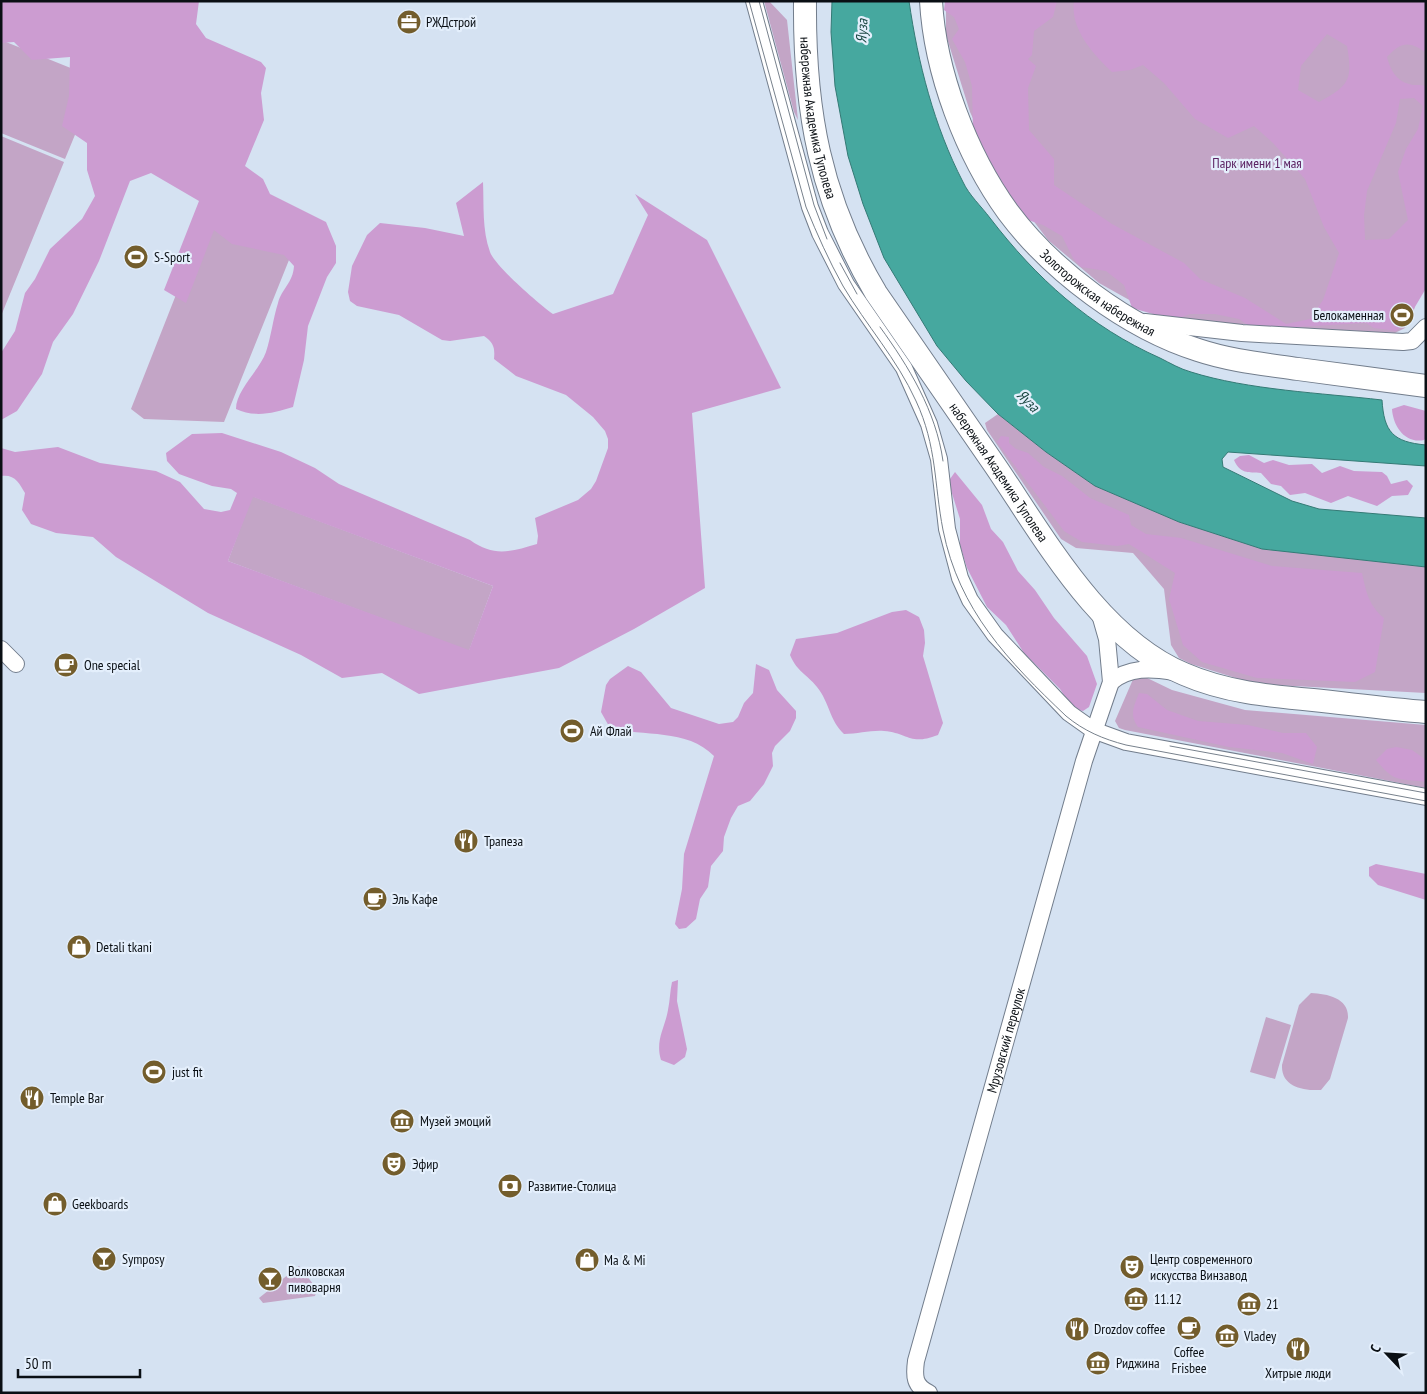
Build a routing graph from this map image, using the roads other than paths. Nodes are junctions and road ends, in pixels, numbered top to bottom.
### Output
1 (754, 1) edge
2 (805, 1) edge
3 (930, 1) edge
4 (1131, 319) junction
5 (1426, 327) edge
6 (1242, 333) junction
7 (1240, 361) junction
8 (1426, 386) edge
9 (1098, 610) junction
10 (1, 649) edge
11 (16, 664) dead end
12 (1183, 674) junction
13 (1111, 682) junction
14 (1426, 712) edge
15 (1093, 730) junction
16 (1426, 797) edge
17 (929, 1393) edge

1 - 15 street
2 - 9 main road, набережная Академика Туполева
3 - 4 main road, Золоторожская набережная
4 - 6 street
4 - 7 main road, Золоторожская набережная
5 - 6 street
6 - 7 street
7 - 8 main road, Золоторожская набережная
9 - 12 main road, набережная Академика Туполева
9 - 13 street, Мрузовский переулок
10 - 11 street
12 - 13 street
12 - 14 main road, набережная Академика Туполева
13 - 15 street, Мрузовский переулок
15 - 16 street
15 - 17 street, Мрузовский переулок

